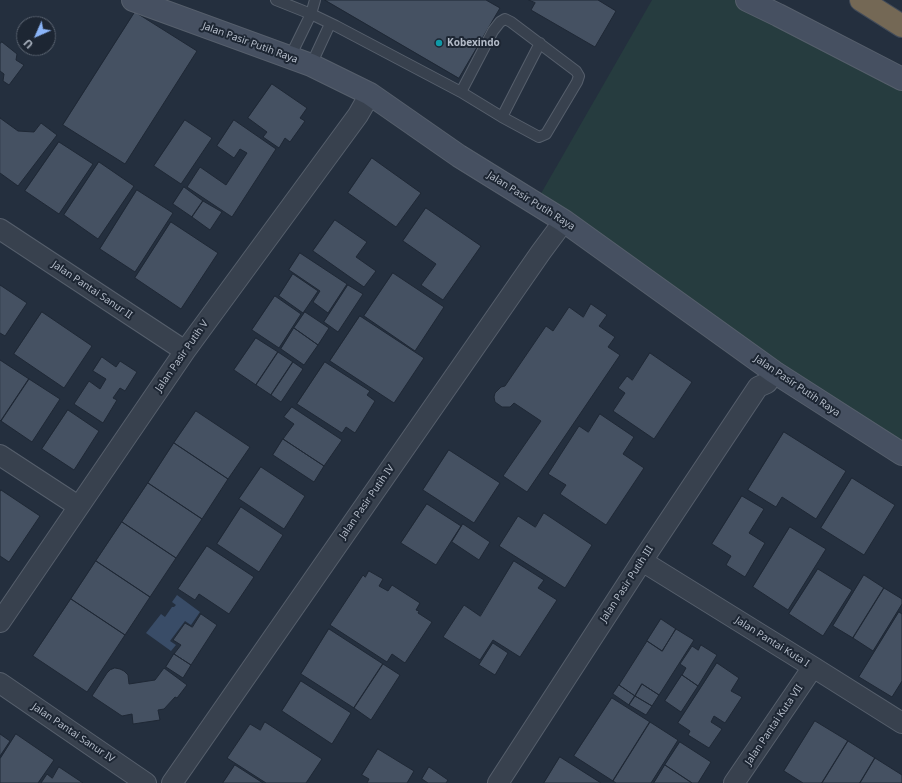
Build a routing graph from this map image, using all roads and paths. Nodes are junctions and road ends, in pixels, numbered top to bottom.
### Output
1 (133, 0) edge
2 (276, 0) edge
3 (315, 0) edge
4 (747, 0) edge
5 (850, 0) edge
6 (867, 4) edge
7 (311, 14) junction
8 (330, 24) junction
9 (902, 26) edge
10 (540, 44) junction
11 (290, 57) junction
12 (311, 65) junction
13 (902, 79) edge
14 (461, 92) junction
15 (370, 94) junction
16 (502, 117) junction
17 (564, 221) junction
18 (0, 229) edge
19 (185, 351) junction
20 (769, 368) junction
21 (902, 454) edge
22 (0, 455) edge
23 (78, 506) junction
24 (642, 561) junction
25 (0, 622) edge
26 (813, 667) junction
27 (0, 683) edge
28 (902, 723) edge
29 (146, 783) edge
30 (172, 783) edge
31 (498, 783) edge
32 (734, 783) edge

1 - 11 street, Jalan Pasir Putih Raya
2 - 7 lane
3 - 7 lane
4 - 13 street
5 - 6 highway
6 - 9 highway
7 - 8 lane
7 - 11 lane
8 - 12 lane
8 - 14 lane
10 - 14 lane
10 - 16 lane
10 - 16 lane
11 - 12 street, Jalan Pasir Putih Raya
12 - 15 street, Jalan Pasir Putih Raya
14 - 16 lane
15 - 17 street, Jalan Pasir Putih Raya
15 - 19 street, Jalan Pasir Putih V
17 - 20 street, Jalan Pasir Putih Raya
17 - 30 street, Jalan Pasir Putih IV
18 - 19 street, Jalan Pantai Sanur II
19 - 23 street, Jalan Pasir Putih V
20 - 21 street, Jalan Pasir Putih Raya
20 - 24 street, Jalan Pasir Putih III
22 - 23 street
23 - 25 street, Jalan Pasir Putih V
24 - 26 street, Jalan Pantai Kuta I
24 - 31 street, Jalan Pasir Putih III
26 - 28 street, Jalan Pantai Kuta I
26 - 32 street, Jalan Pantai Kuta VII
27 - 29 street, Jalan Pantai Sanur IV

